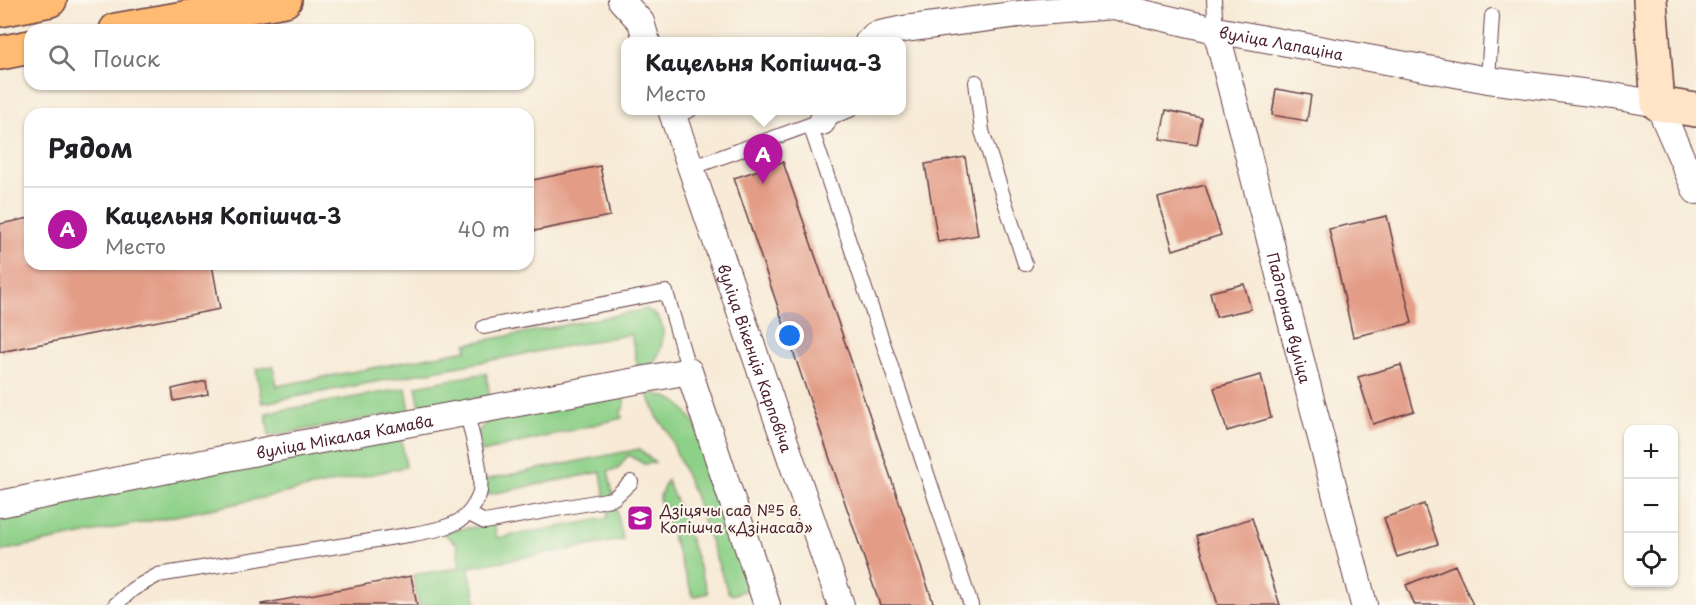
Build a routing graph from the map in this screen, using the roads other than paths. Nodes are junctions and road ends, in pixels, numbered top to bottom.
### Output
1 (50, 0) edge
2 (285, 0) edge
3 (621, 0) edge
4 (1214, 0) edge
5 (1650, 0) edge
6 (0, 10) edge
7 (1492, 16) dead end
8 (645, 21) edge
9 (150, 24) edge
10 (1216, 30) junction
11 (873, 37) edge
12 (24, 48) edge
13 (0, 53) edge
14 (1488, 80) junction
15 (975, 82) dead end
16 (1658, 104) junction
17 (1696, 110) edge
18 (678, 115) edge
19 (835, 115) edge
20 (820, 119) edge
21 (691, 168) junction
22 (1696, 191) edge
23 (1025, 264) dead end
24 (484, 327) dead end
25 (689, 371) junction
26 (467, 412) junction
27 (631, 482) dead end
28 (0, 504) edge
29 (469, 514) junction
30 (115, 605) edge
31 (767, 605) edge
32 (841, 605) edge
33 (971, 605) edge
34 (1364, 605) edge

1 - 6 main road
2 - 9 main road
3 - 8 street
4 - 10 lane
5 - 16 main road
7 - 14 lane
10 - 11 street, вуліца Лапаціна
10 - 14 street, вуліца Лапаціна
10 - 34 street, Падгорная вуліца
12 - 13 main road
14 - 16 street, вуліца Лапаціна
15 - 23 lane
16 - 17 main road, вуліца Лапаціна
16 - 22 street
18 - 21 street, вуліца Вікенція Карповіча
19 - 20 lane
20 - 21 lane
20 - 33 lane
21 - 32 street, вуліца Вікенція Карповіча
24 - 25 lane
25 - 26 street, вуліца Мікалая Камава
25 - 31 street
26 - 28 street, вуліца Мікалая Камава
26 - 29 lane
27 - 29 lane
29 - 30 lane

